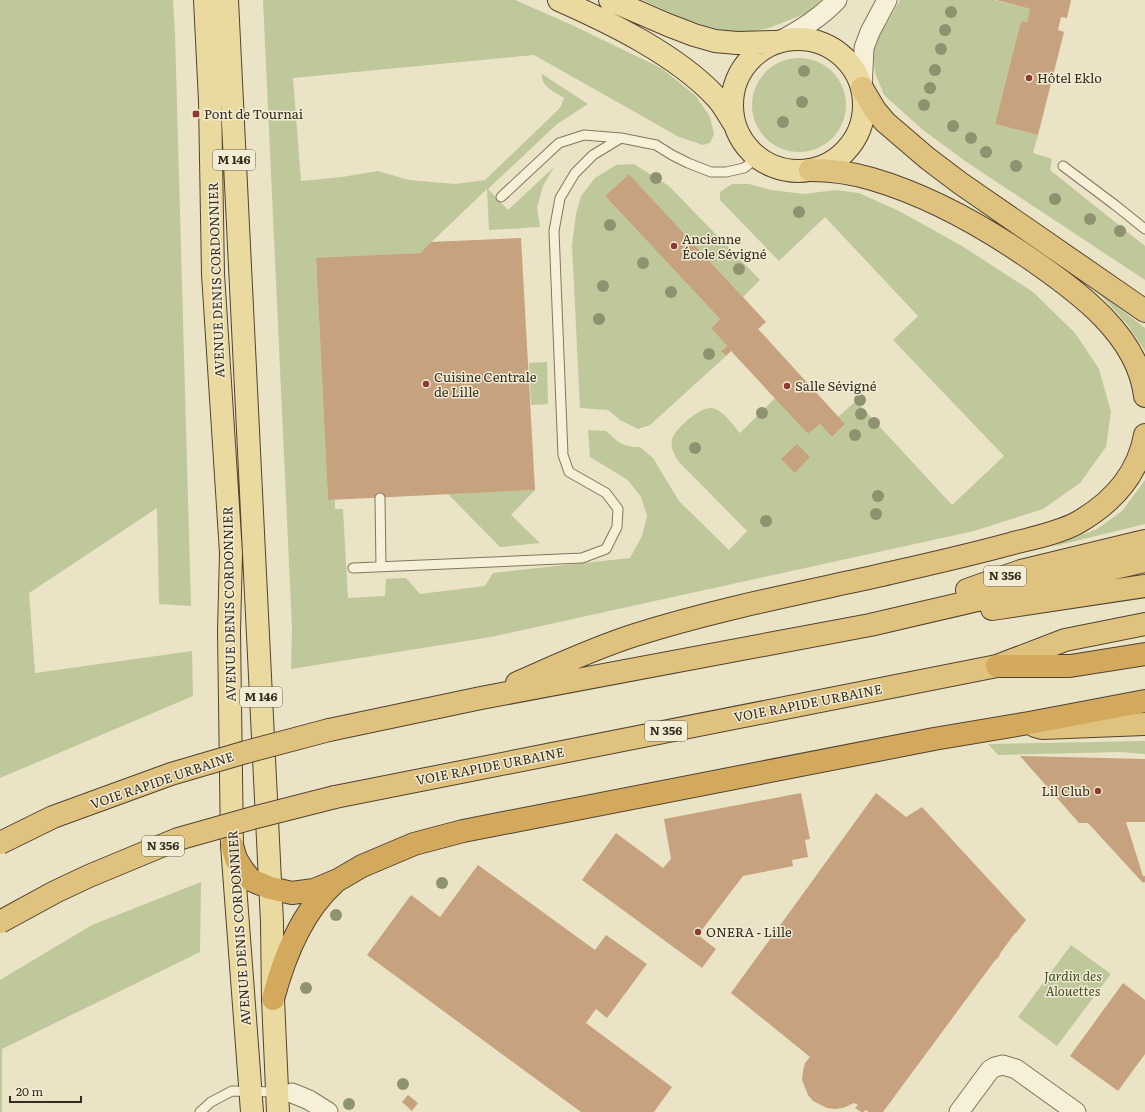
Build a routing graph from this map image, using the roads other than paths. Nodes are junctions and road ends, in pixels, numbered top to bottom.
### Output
1 (205, 0) edge
2 (227, 0) edge
3 (559, 0) edge
4 (610, 0) edge
5 (837, 0) edge
6 (887, 0) edge
7 (778, 42) junction
8 (862, 88) junction
9 (737, 129) junction
10 (621, 138) junction
11 (758, 157) junction
12 (1063, 166) dead end
13 (810, 170) junction
14 (501, 197) dead end
15 (1145, 229) edge
16 (1143, 309) edge
17 (1145, 396) edge
18 (1145, 434) edge
19 (380, 498) dead end
20 (1145, 542) edge
21 (1145, 561) edge
22 (381, 566) junction
23 (353, 568) dead end
24 (1145, 586) edge
25 (1145, 624) edge
26 (870, 625) junction
27 (1145, 654) edge
28 (998, 666) junction
29 (481, 698) junction
30 (1145, 701) edge
31 (1029, 723) junction
32 (1145, 724) edge
33 (0, 843) edge
34 (232, 845) junction
35 (338, 880) junction
36 (270, 888) junction
37 (0, 922) edge
38 (273, 999) junction
39 (282, 1099) edge
40 (251, 1102) edge
41 (200, 1112) edge
42 (328, 1112) edge
43 (959, 1112) edge
44 (1076, 1112) edge

1 - 34 main road, AVENUE DENIS CORDONNIER / M 146
2 - 36 main road, AVENUE DENIS CORDONNIER / M 146
3 - 9 main road
4 - 7 main road
5 - 7 street
6 - 8 street
7 - 8 main road
7 - 9 main road
8 - 13 main road
8 - 16 highway
9 - 11 main road
10 - 11 lane
10 - 14 lane
10 - 22 lane
11 - 13 main road
12 - 15 lane
13 - 17 highway
18 - 29 highway
19 - 22 lane
20 - 26 highway, N 356
21 - 26 highway
22 - 23 lane
24 - 26 highway
25 - 28 highway, N 356
26 - 29 highway, VOIE RAPIDE URBAINE / N 356
27 - 28 highway
28 - 37 highway, VOIE RAPIDE URBAINE / N 356, bridge
29 - 33 highway, VOIE RAPIDE URBAINE / N 356, bridge
30 - 31 highway
31 - 32 highway
31 - 35 highway
34 - 36 highway
34 - 40 main road, AVENUE DENIS CORDONNIER / M 146
35 - 36 highway
35 - 38 highway
36 - 38 main road, AVENUE DENIS CORDONNIER / M 146
38 - 39 main road, AVENUE DENIS CORDONNIER / M 146
39 - 40 lane
39 - 42 street
40 - 41 lane
43 - 44 street

